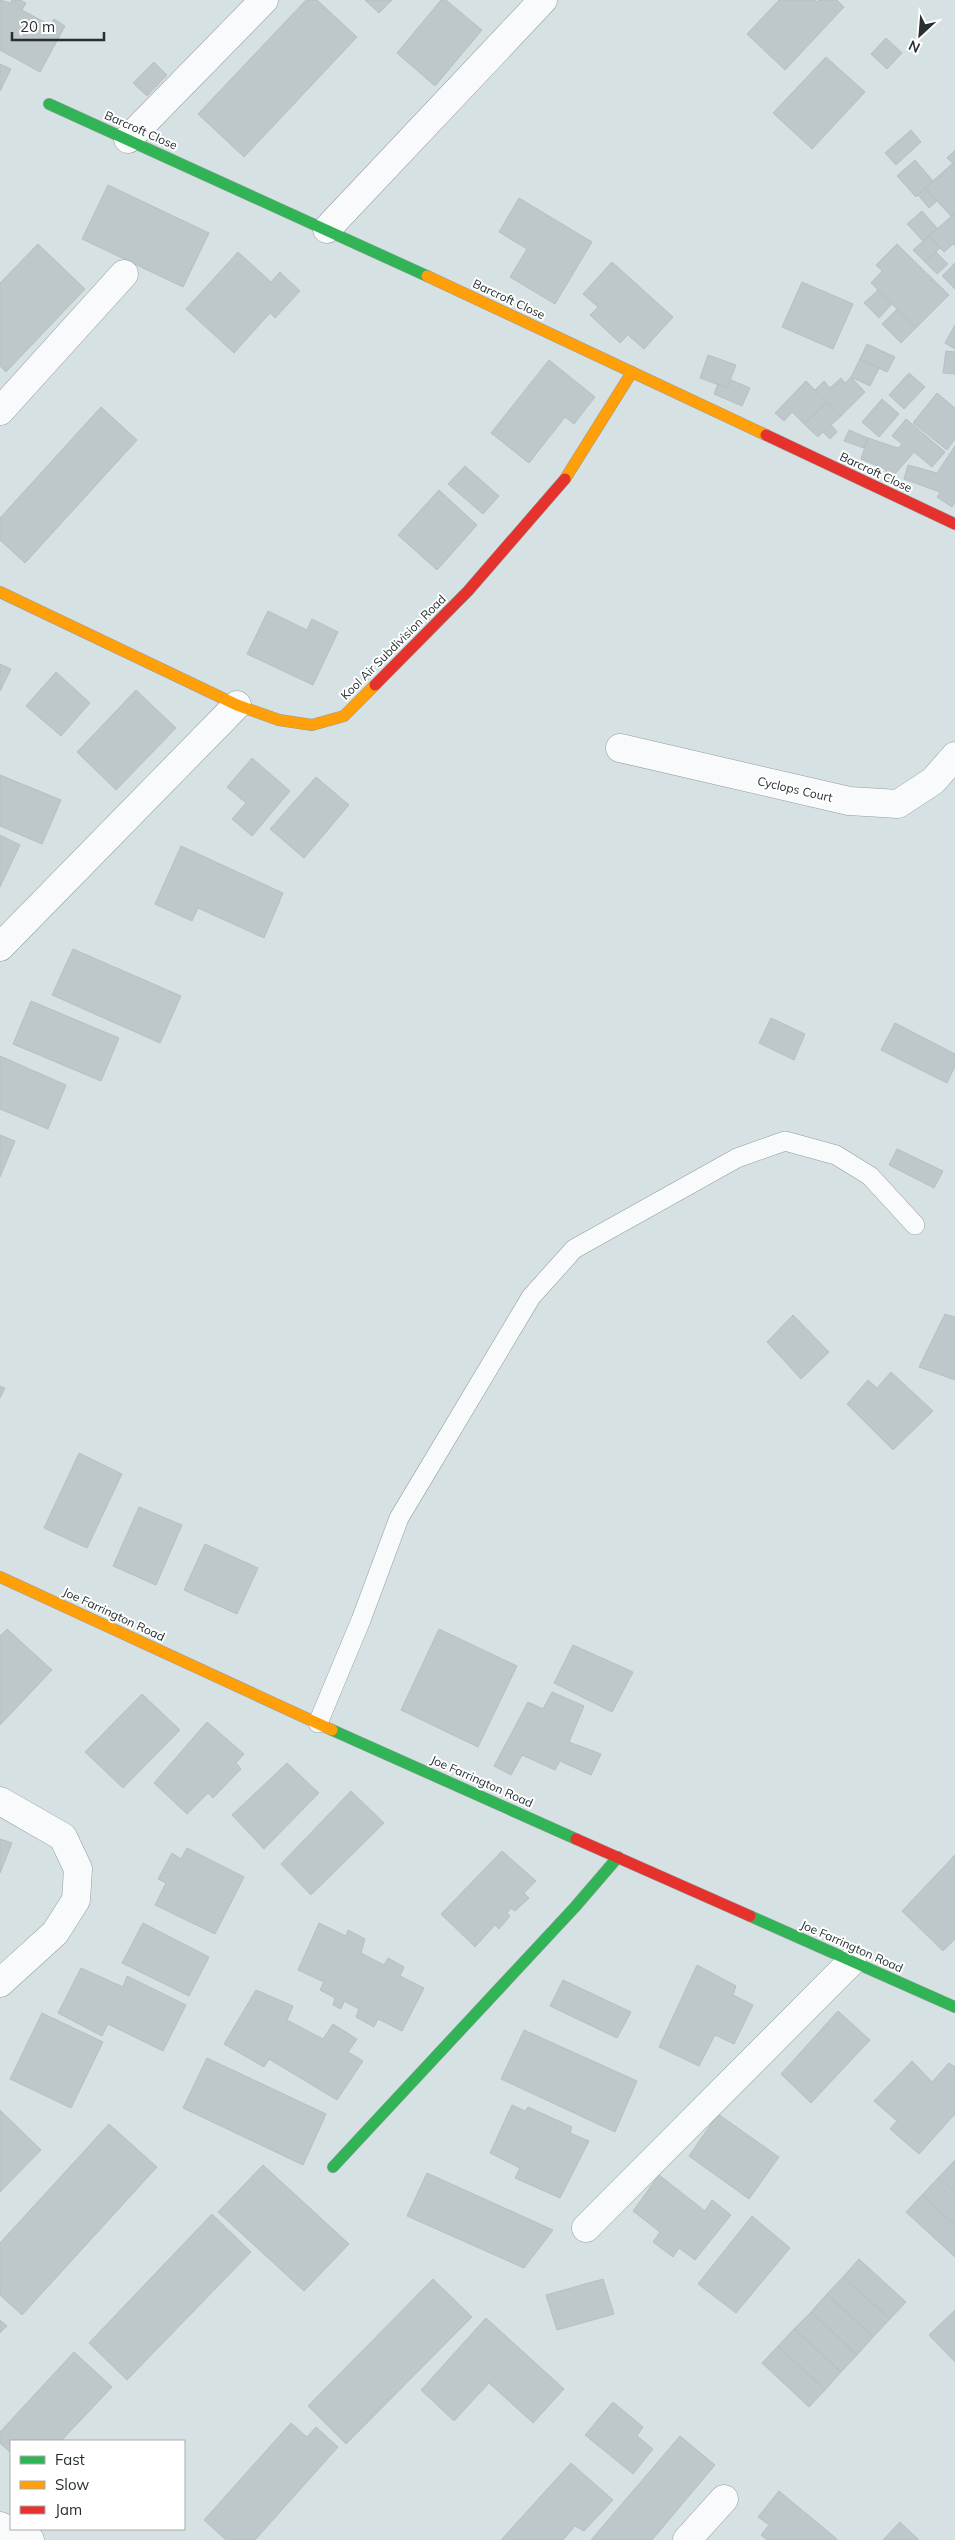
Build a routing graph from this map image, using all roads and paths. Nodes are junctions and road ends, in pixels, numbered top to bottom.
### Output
1 (264, 0) edge
2 (543, 0) edge
3 (50, 104) dead end
4 (128, 139) junction
5 (327, 229) junction
6 (124, 274) dead end
7 (632, 372) junction
8 (0, 411) edge
9 (955, 524) edge
10 (0, 592) edge
11 (238, 705) junction
12 (620, 748) dead end
13 (955, 756) edge
14 (0, 947) edge
15 (915, 1225) dead end
16 (0, 1577) edge
17 (318, 1723) junction
18 (0, 1800) edge
19 (618, 1856) junction
20 (852, 1961) junction
21 (0, 1983) edge
22 (955, 2007) edge
23 (333, 2167) dead end
24 (586, 2228) dead end
25 (724, 2499) dead end
26 (0, 2526) edge
27 (30, 2540) edge
28 (687, 2540) edge

1 - 4 street
2 - 5 street
3 - 4 street, Barcroft Close
4 - 5 street, Barcroft Close
5 - 7 street, Barcroft Close
6 - 8 street
7 - 9 street, Barcroft Close
7 - 11 street, Kool Air Subdivision Road
10 - 11 street, Kool Air Subdivision Road
11 - 14 street
12 - 13 street, Cyclops Court
15 - 17 lane
16 - 17 street, Joe Farrington Road
17 - 19 street, Joe Farrington Road
18 - 21 street
19 - 20 street, Joe Farrington Road
19 - 23 street
20 - 22 street, Joe Farrington Road
20 - 24 street
25 - 28 street
26 - 27 street

